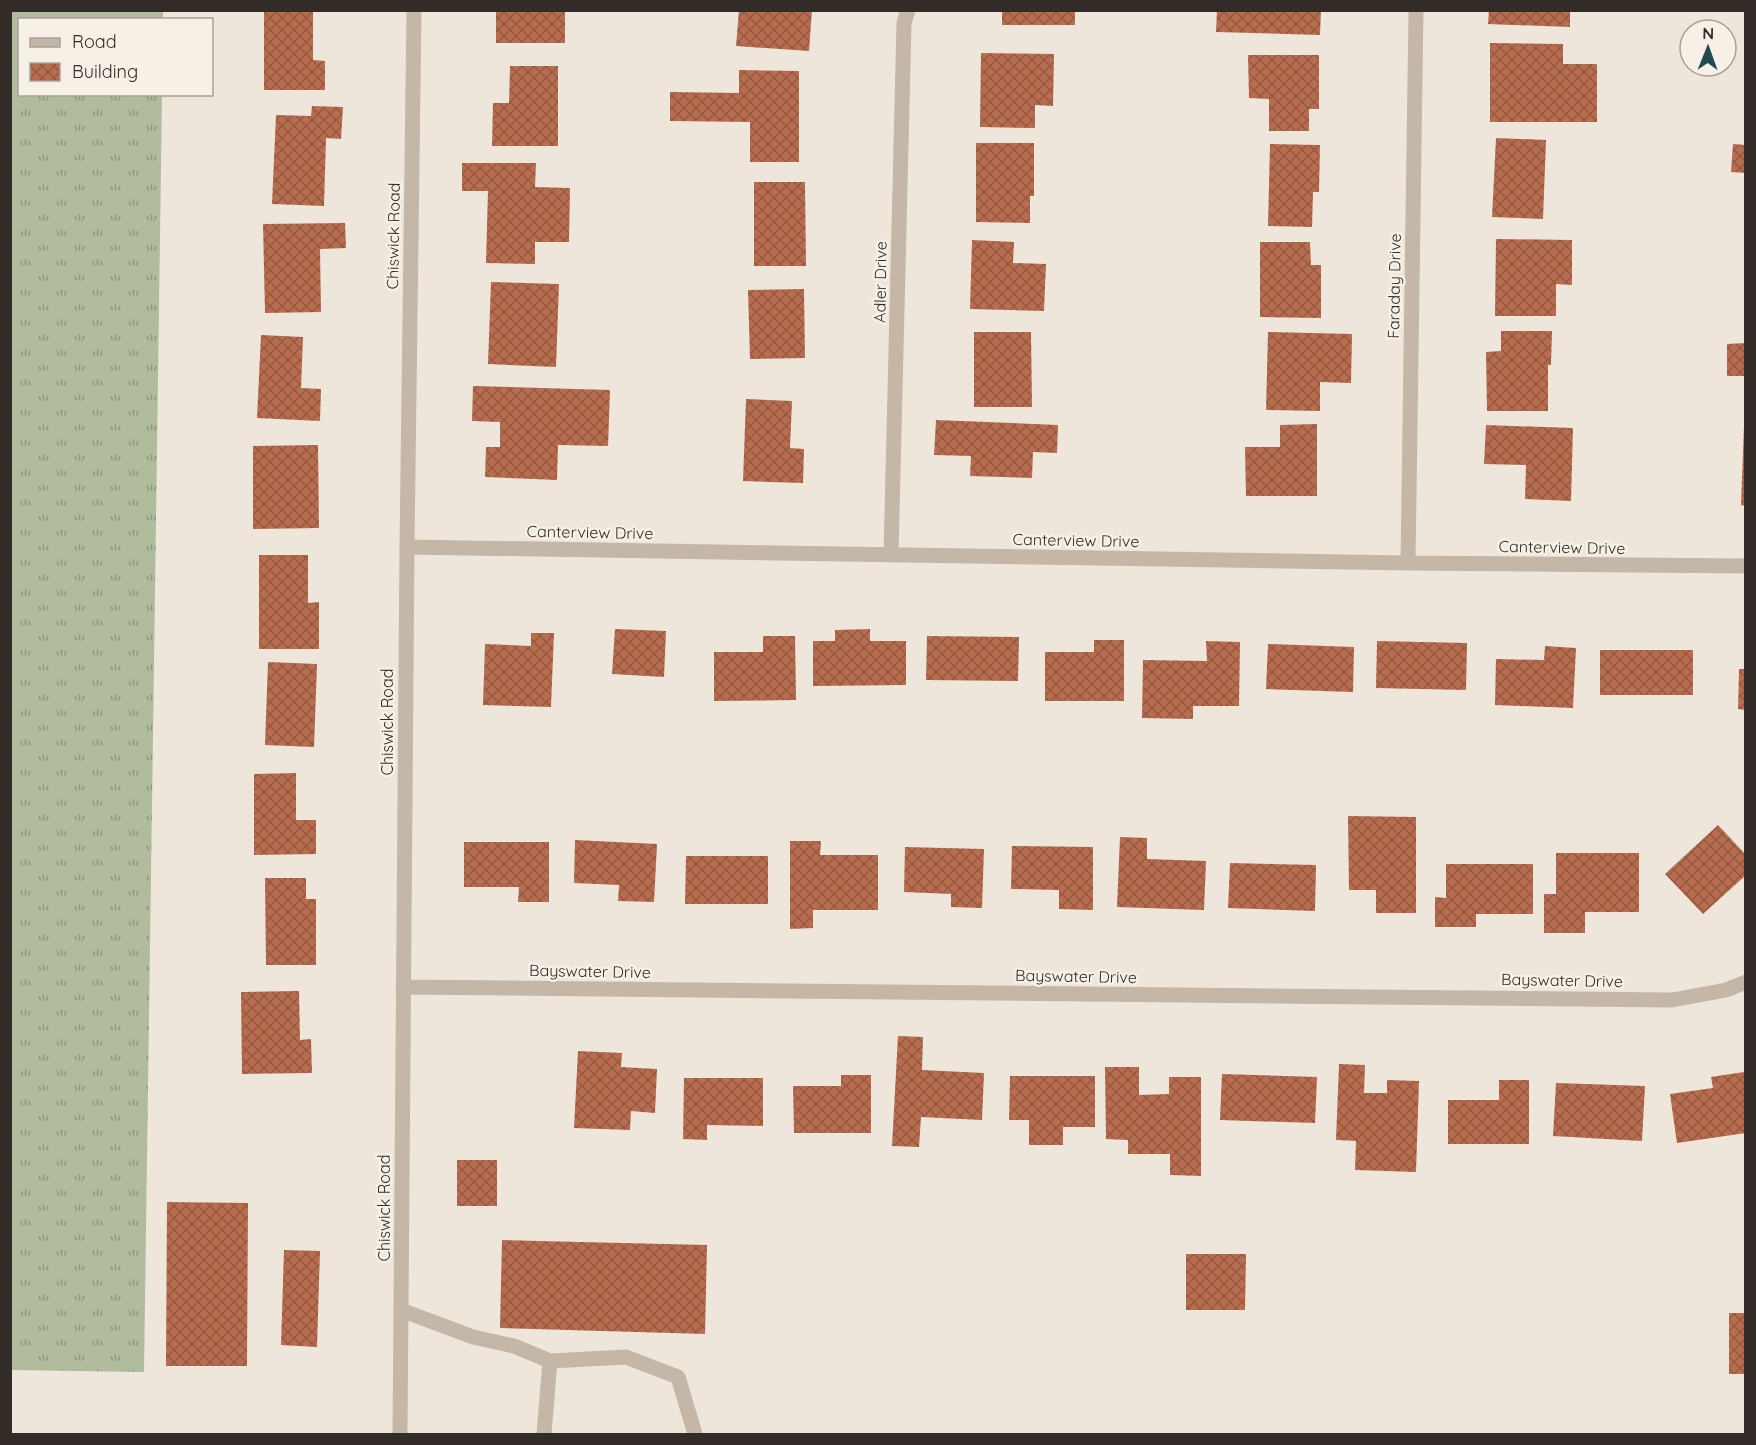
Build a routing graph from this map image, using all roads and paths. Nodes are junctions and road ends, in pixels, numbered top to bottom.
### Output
1 (414, 10) edge
2 (908, 10) edge
3 (1416, 10) edge
4 (407, 547) junction
5 (891, 555) junction
6 (1408, 563) junction
7 (1746, 567) edge
8 (1746, 982) edge
9 (403, 987) junction
10 (401, 1310) junction
11 (550, 1361) junction
12 (400, 1434) edge
13 (544, 1434) edge
14 (695, 1434) edge

1 - 4 street, Chiswick Road
2 - 5 street, Adler Drive
3 - 6 street, Faraday Drive
4 - 5 street, Canterview Drive
4 - 9 street, Chiswick Road
5 - 6 street, Canterview Drive
6 - 7 street, Canterview Drive
8 - 9 street, Bayswater Drive
9 - 10 street, Chiswick Road
10 - 11 street
10 - 12 street, Chiswick Road
11 - 13 street
11 - 14 street

